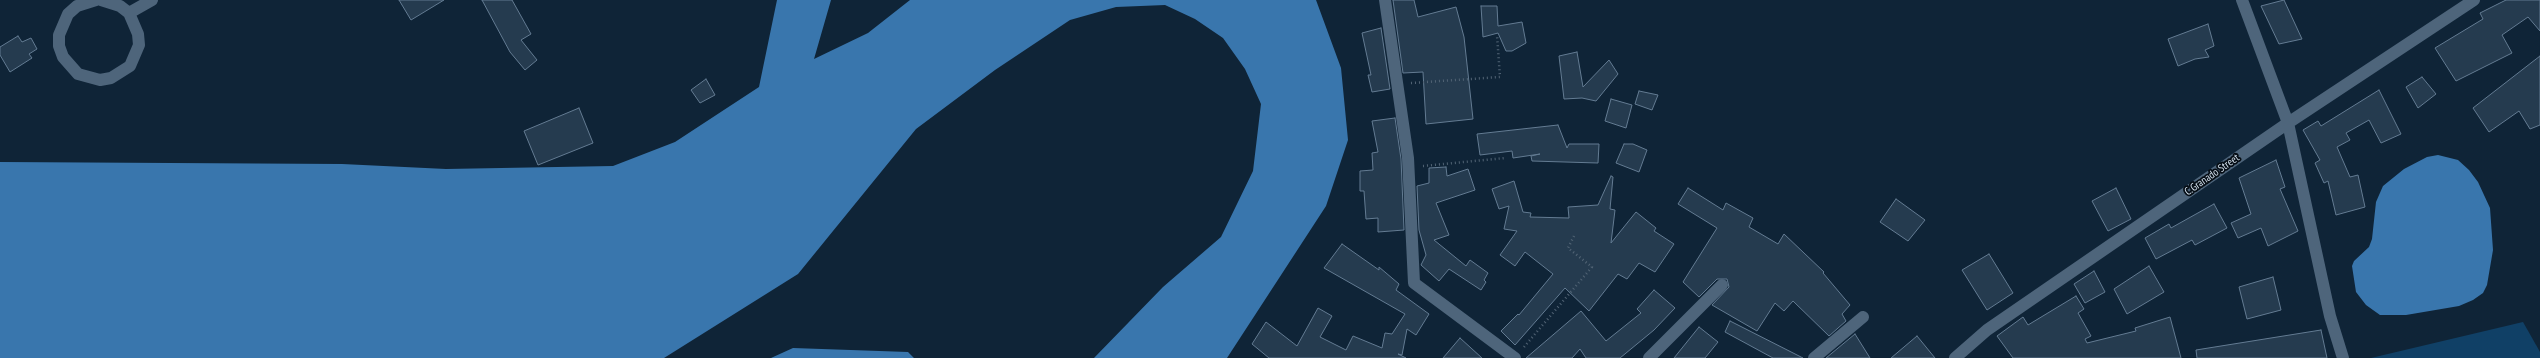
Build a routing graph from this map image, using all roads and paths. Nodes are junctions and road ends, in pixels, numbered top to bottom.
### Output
1 (96, 0) edge
2 (101, 0) edge
3 (152, 0) edge
4 (1385, 0) edge
5 (2242, 0) edge
6 (2473, 0) edge
7 (129, 13) junction
8 (1497, 35) dead end
9 (1399, 84) junction
10 (2288, 123) junction
11 (1505, 158) dead end
12 (1408, 168) junction
13 (1575, 234) dead end
14 (1722, 285) dead end
15 (1863, 318) dead end
16 (1517, 355) edge
17 (1649, 358) edge
18 (1814, 358) edge
19 (1955, 358) edge
20 (2343, 358) edge

1 - 7 street
2 - 7 street
3 - 7 street
4 - 9 street
5 - 10 street
6 - 10 street, C.Granado Street
8 - 9 path
9 - 12 street
10 - 19 street, C.Granado Street
10 - 20 street
11 - 12 path
12 - 16 street
13 - 16 path
14 - 17 street
15 - 18 street

